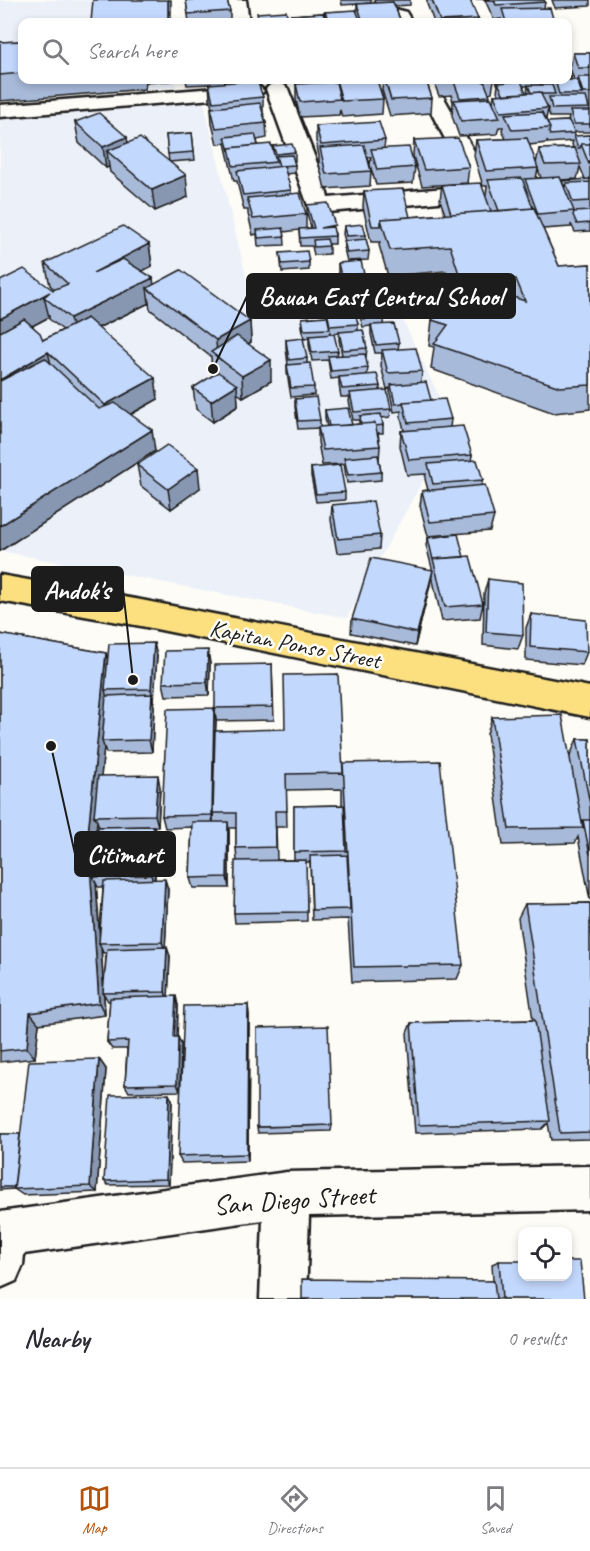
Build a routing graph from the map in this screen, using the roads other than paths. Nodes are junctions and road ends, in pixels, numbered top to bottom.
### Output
1 (236, 0) edge
2 (479, 0) edge
3 (239, 18) edge
4 (366, 18) edge
5 (400, 18) edge
6 (488, 18) edge
7 (426, 84) edge
8 (252, 85) edge
9 (300, 87) edge
10 (277, 88) junction
11 (0, 111) edge
12 (0, 588) edge
13 (590, 702) edge
14 (590, 1188) edge
15 (287, 1194) junction
16 (1, 1245) edge
17 (283, 1299) edge

1 - 3 street
2 - 6 street
4 - 5 street
7 - 10 street
8 - 10 street
8 - 11 street
9 - 10 street
12 - 13 main road, Kapitan Ponso Street
14 - 15 street, San Diego Street
15 - 16 street, San Diego Street
15 - 17 street

